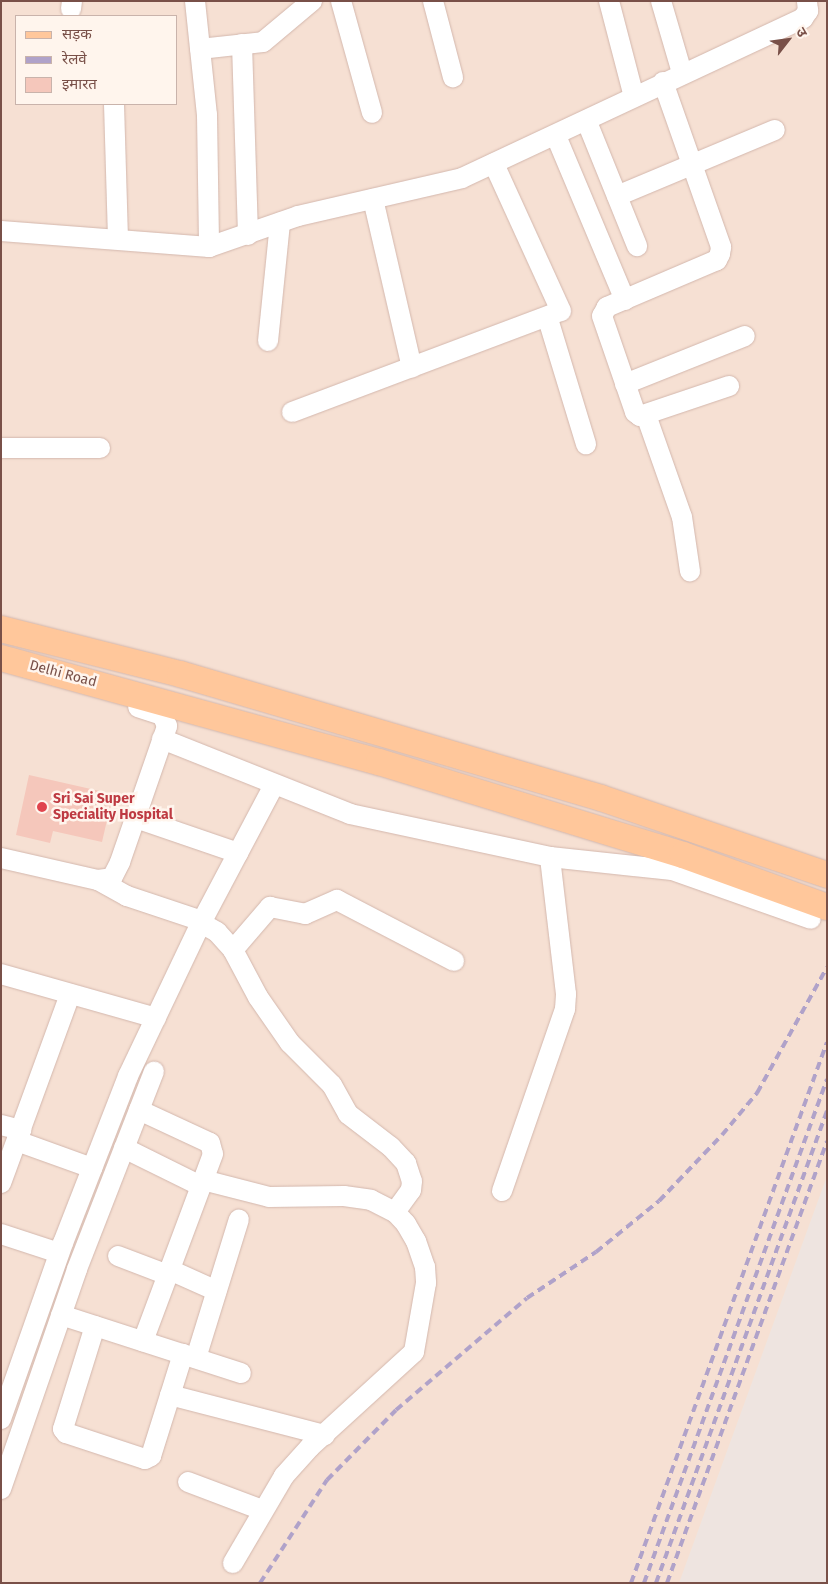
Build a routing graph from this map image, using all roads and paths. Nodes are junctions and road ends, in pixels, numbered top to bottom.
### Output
1 (195, 1) edge
2 (312, 1) edge
3 (341, 1) edge
4 (433, 1) edge
5 (609, 1) edge
6 (661, 1) edge
7 (808, 1) edge
8 (242, 44) junction
9 (200, 49) junction
10 (682, 73) junction
11 (453, 77) dead end
12 (664, 82) junction
13 (634, 98) junction
14 (114, 105) edge
15 (372, 113) dead end
16 (587, 122) junction
17 (775, 130) dead end
18 (556, 136) junction
19 (494, 164) junction
20 (693, 165) junction
21 (617, 196) junction
22 (373, 199) junction
23 (280, 223) junction
24 (1, 231) edge
25 (248, 235) junction
26 (118, 239) junction
27 (637, 246) dead end
28 (209, 247) junction
29 (625, 300) junction
30 (548, 319) junction
31 (744, 336) dead end
32 (268, 341) dead end
33 (412, 368) junction
34 (626, 384) junction
35 (729, 386) dead end
36 (292, 412) dead end
37 (646, 415) junction
38 (586, 444) dead end
39 (1, 448) edge
40 (100, 448) dead end
41 (690, 571) dead end
42 (1, 629) edge
43 (33, 637) junction
44 (1, 658) edge
45 (27, 664) junction
46 (162, 739) junction
47 (274, 785) junction
48 (136, 818) junction
49 (238, 853) junction
50 (550, 857) junction
51 (1, 858) edge
52 (827, 875) edge
53 (98, 880) junction
54 (819, 913) edge
55 (207, 926) junction
56 (233, 950) junction
57 (454, 961) dead end
58 (1, 974) edge
59 (70, 994) junction
60 (156, 1018) junction
61 (154, 1071) dead end
62 (139, 1110) junction
63 (1, 1125) edge
64 (19, 1135) junction
65 (124, 1148) junction
66 (92, 1168) junction
67 (1, 1183) edge
68 (202, 1183) junction
69 (502, 1191) dead end
70 (395, 1212) junction
71 (239, 1219) dead end
72 (1, 1234) edge
73 (70, 1247) junction
74 (118, 1256) dead end
75 (169, 1273) junction
76 (217, 1291) junction
77 (61, 1315) junction
78 (95, 1326) junction
79 (143, 1341) junction
80 (190, 1356) junction
81 (241, 1373) dead end
82 (170, 1395) junction
83 (1, 1419) edge
84 (325, 1435) junction
85 (188, 1482) dead end
86 (1, 1489) edge
87 (262, 1510) junction
88 (233, 1563) dead end

1 - 9 street
2 - 8 street
3 - 15 street
4 - 11 street
5 - 13 street
6 - 10 street
7 - 10 street
8 - 9 street
8 - 25 street
9 - 28 street
10 - 12 street
12 - 13 street
12 - 20 street
13 - 16 street
14 - 26 street
16 - 18 street
16 - 21 street
17 - 20 street
18 - 19 street
18 - 29 street
19 - 22 street
19 - 30 street
20 - 21 street
20 - 29 street
21 - 27 street
22 - 23 street
22 - 33 street
23 - 25 street
23 - 32 street
24 - 26 street
25 - 28 street
26 - 28 street
29 - 34 street
30 - 33 street
30 - 38 street
31 - 34 street
33 - 36 street
34 - 37 street
35 - 37 street
37 - 41 street
39 - 40 street
42 - 43 main road
43 - 45 street
43 - 52 main road
44 - 45 main road, Delhi Road
45 - 46 street
45 - 54 main road, Delhi Road
46 - 47 street
46 - 48 street
47 - 49 street
47 - 50 street
48 - 49 street
48 - 53 street
49 - 55 street
50 - 54 street
50 - 69 street
51 - 53 street
53 - 55 street
55 - 56 street
55 - 60 street
56 - 57 street
56 - 70 street
58 - 59 street
59 - 60 street
59 - 64 street
60 - 66 street
61 - 62 street
62 - 65 street
62 - 68 street
63 - 64 street
64 - 66 street
64 - 67 street
65 - 68 street
65 - 73 street
66 - 73 street
68 - 70 street
68 - 75 street
70 - 84 street
71 - 76 street
72 - 73 street
73 - 77 street
73 - 83 street
74 - 75 street
75 - 76 street
75 - 79 street
76 - 80 street
77 - 78 street
77 - 86 street
78 - 79 street
78 - 82 street
79 - 80 street
80 - 81 street
80 - 82 street
82 - 84 street
84 - 87 street
85 - 87 street
87 - 88 street

